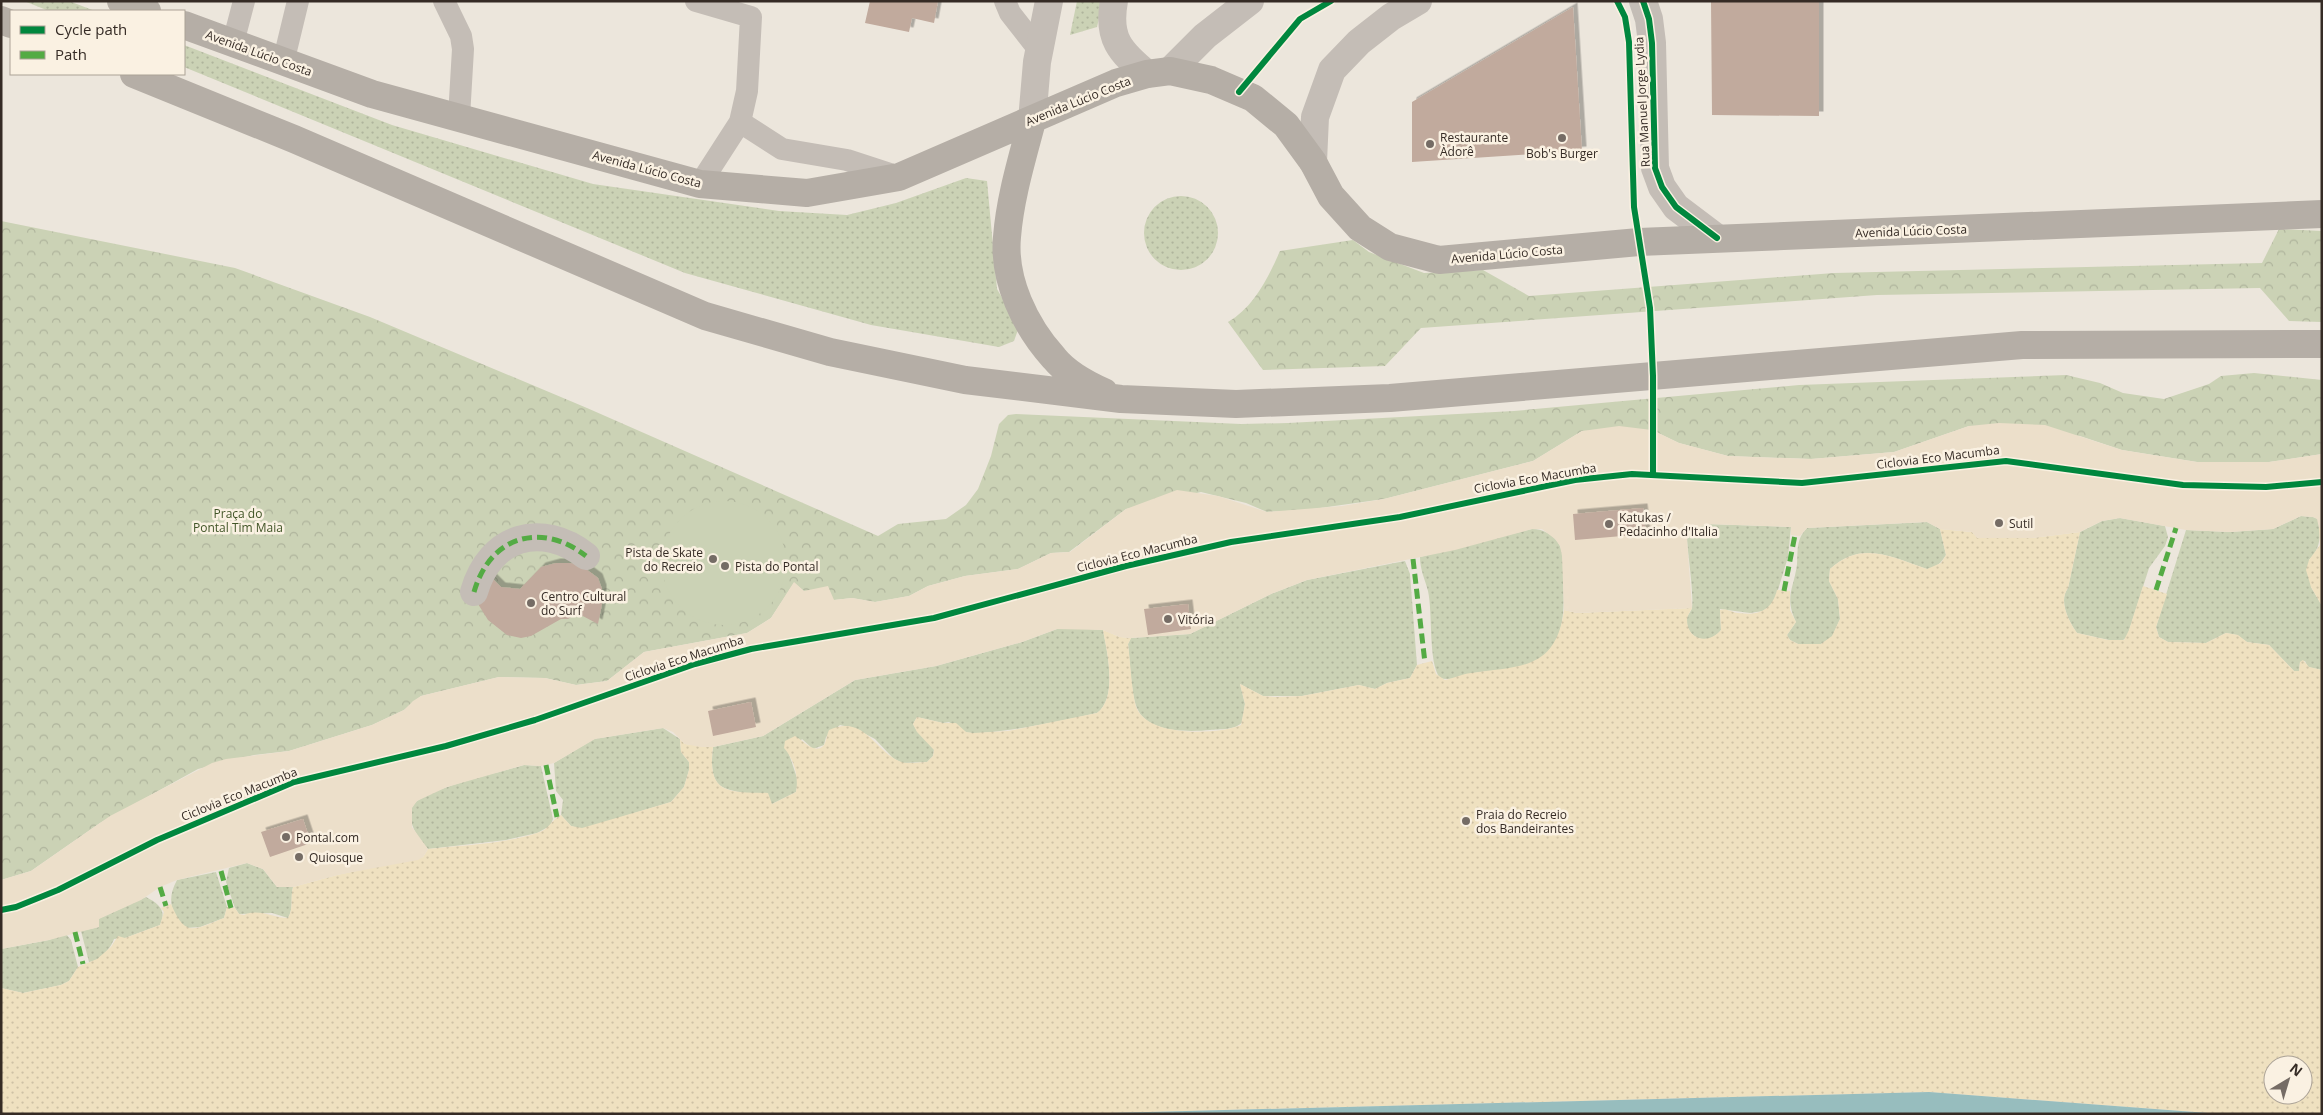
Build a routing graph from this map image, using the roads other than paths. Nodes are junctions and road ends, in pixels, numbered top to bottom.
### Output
1 (120, 1) edge
2 (244, 1) edge
3 (298, 1) edge
4 (444, 1) edge
5 (696, 1) edge
6 (1005, 1) edge
7 (1049, 1) edge
8 (1114, 1) edge
9 (1250, 1) edge
10 (1418, 1) edge
11 (1643, 1) edge
12 (144, 10) edge
13 (185, 25) edge
14 (233, 43) junction
15 (1039, 50) junction
16 (283, 63) junction
17 (1159, 73) junction
18 (136, 75) edge
19 (459, 116) junction
20 (1032, 121) junction
21 (740, 122) junction
22 (1313, 162) junction
23 (899, 178) junction
24 (700, 184) junction
25 (2322, 214) edge
26 (1717, 238) junction
27 (2322, 344) edge
28 (1121, 399) junction
29 (586, 556) dead end
30 (474, 592) dead end

1 - 12 main road
2 - 14 lane
3 - 16 lane
4 - 19 lane
5 - 21 lane
6 - 15 lane
7 - 15 street
8 - 17 street
9 - 17 street
10 - 22 street
11 - 26 street, Rua Manuel Jorge Lydia
13 - 14 main road, Avenida Lúcio Costa
14 - 16 main road, Avenida Lúcio Costa
15 - 20 street
16 - 19 main road, Avenida Lúcio Costa
17 - 20 main road, Avenida Lúcio Costa
17 - 22 main road, Avenida Lúcio Costa
18 - 28 main road
19 - 24 main road, Avenida Lúcio Costa
20 - 23 main road, Avenida Lúcio Costa
20 - 28 main road
21 - 23 lane
21 - 24 lane
22 - 26 main road, Avenida Lúcio Costa
23 - 24 main road, Avenida Lúcio Costa
25 - 26 main road, Avenida Lúcio Costa
27 - 28 main road
29 - 30 street

